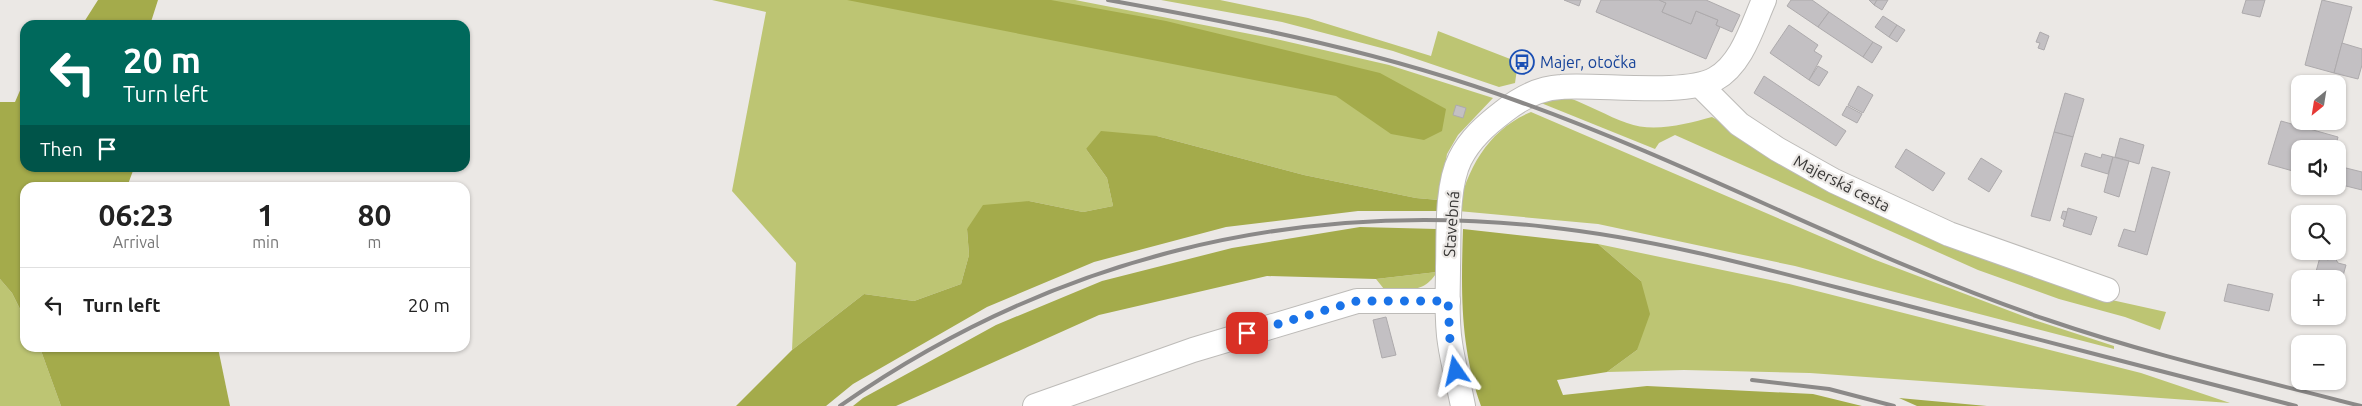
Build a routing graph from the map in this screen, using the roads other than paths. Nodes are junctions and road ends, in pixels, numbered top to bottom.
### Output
1 (1764, 0) edge
2 (1700, 85) junction
3 (2107, 290) dead end
4 (1448, 301) junction
5 (1035, 406) edge
6 (1463, 406) edge

1 - 2 street
2 - 3 street, Majerská cesta
2 - 4 street, Stavebná
4 - 5 street
4 - 6 street, Stavebná

